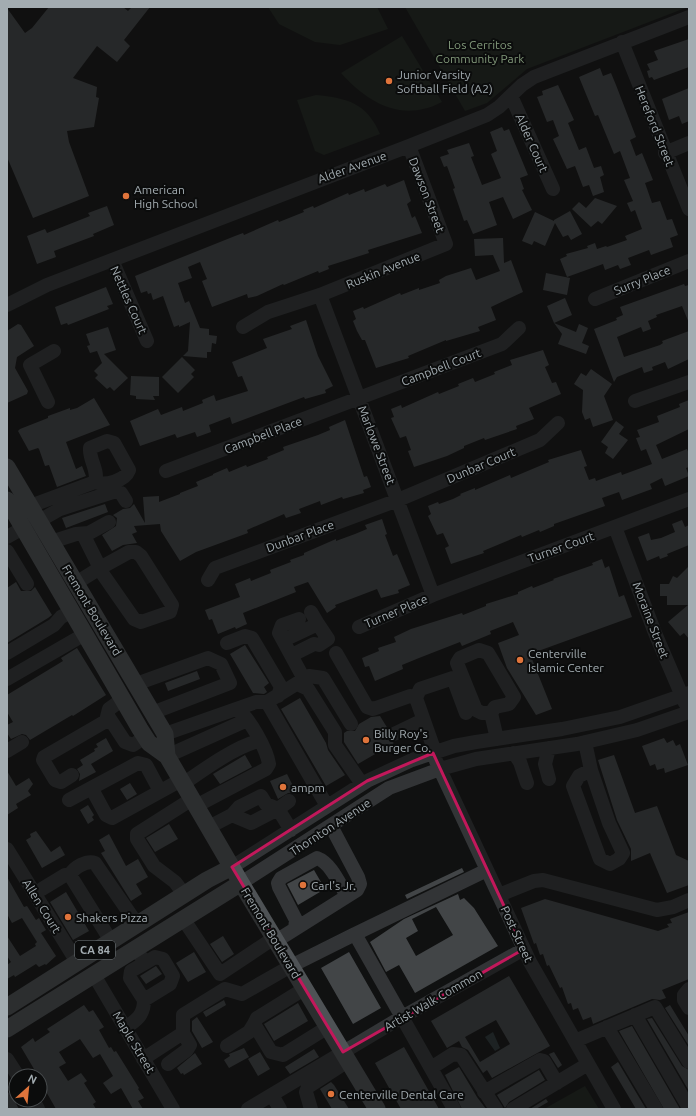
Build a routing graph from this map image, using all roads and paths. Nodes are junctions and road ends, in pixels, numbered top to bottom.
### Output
1 (689, 17) edge
2 (622, 42) junction
3 (511, 96) junction
4 (689, 143) edge
5 (409, 146) junction
6 (665, 153) junction
7 (553, 189) dead end
8 (689, 209) edge
9 (446, 244) joint
10 (112, 260) junction
11 (689, 261) edge
12 (320, 295) junction
13 (595, 299) dead end
14 (7, 305) edge
15 (243, 327) dead end
16 (519, 328) dead end
17 (147, 341) dead end
18 (54, 352) dead end
19 (689, 382) edge
20 (359, 398) junction
21 (635, 401) dead end
22 (48, 402) dead end
23 (558, 423) dead end
24 (7, 467) edge
25 (166, 471) dead end
26 (95, 482) dead end
27 (689, 499) edge
28 (7, 500) edge
29 (398, 500) junction
30 (126, 501) dead end
31 (30, 506) junction
32 (38, 520) junction
33 (109, 522) dead end
34 (615, 527) junction
35 (89, 533) junction
36 (12, 537) edge
37 (51, 542) junction
38 (7, 551) edge
39 (100, 568) junction
40 (208, 580) dead end
41 (76, 583) junction
42 (27, 584) dead end
43 (433, 595) junction
44 (72, 611) junction
45 (299, 619) dead end
46 (359, 627) dead end
47 (85, 634) junction
48 (284, 640) junction
49 (227, 643) dead end
50 (7, 653) edge
51 (336, 653) dead end
52 (292, 656) junction
53 (7, 679) edge
54 (300, 681) junction
55 (136, 684) junction
56 (685, 694) edge
57 (416, 698) junction
58 (122, 699) junction
59 (273, 699) junction
60 (236, 709) junction
61 (689, 711) edge
62 (152, 713) junction
63 (466, 713) dead end
64 (491, 713) junction
65 (108, 716) junction
66 (247, 720) junction
67 (350, 724) dead end
68 (425, 724) junction
69 (165, 734) junction
70 (394, 734) dead end
71 (146, 737) junction
72 (497, 739) junction
73 (259, 741) junction
74 (22, 742) dead end
75 (585, 742) junction
76 (548, 748) junction
77 (7, 751) edge
78 (434, 752) junction
79 (514, 753) junction
80 (167, 756) junction
81 (440, 769) junction
82 (591, 770) junction
83 (72, 776) dead end
84 (549, 779) dead end
85 (528, 783) dead end
86 (362, 784) junction
87 (95, 786) junction
88 (160, 791) junction
89 (188, 792) junction
90 (69, 800) dead end
91 (278, 805) junction
92 (327, 806) junction
93 (236, 816) junction
94 (331, 826) junction
95 (209, 828) junction
96 (291, 830) junction
97 (7, 849) edge
98 (232, 867) junction
99 (487, 870) junction
100 (70, 875) junction
101 (241, 884) junction
102 (42, 889) dead end
103 (184, 894) junction
104 (499, 895) junction
105 (347, 896) junction
106 (689, 900) edge
107 (184, 920) junction
108 (137, 924) junction
109 (295, 929) junction
110 (355, 934) junction
111 (275, 940) junction
112 (111, 941) junction
113 (524, 949) junction
114 (141, 956) junction
115 (77, 962) junction
116 (291, 966) junction
117 (94, 976) junction
118 (304, 988) junction
119 (689, 989) edge
120 (144, 1000) junction
121 (7, 1007) edge
122 (689, 1008) edge
123 (635, 1015) junction
124 (402, 1017) junction
125 (254, 1024) junction
126 (328, 1027) junction
127 (607, 1027) junction
128 (125, 1028) junction
129 (7, 1029) edge
130 (183, 1033) junction
131 (575, 1041) junction
132 (228, 1046) dead end
133 (346, 1057) junction
134 (143, 1058) junction
135 (7, 1059) edge
136 (689, 1062) edge
137 (168, 1064) dead end
138 (588, 1064) junction
139 (13, 1068) edge
140 (431, 1068) junction
141 (557, 1083) junction
142 (484, 1092) junction
143 (272, 1095) junction
144 (689, 1108) edge
145 (173, 1109) edge
146 (248, 1109) edge
147 (280, 1109) edge
148 (311, 1109) edge
149 (377, 1109) edge
150 (454, 1109) edge
151 (496, 1109) edge
152 (513, 1109) edge
153 (614, 1109) edge
154 (656, 1109) edge

1 - 2 street, Alder Avenue
2 - 3 street, Alder Avenue
2 - 6 street, Hereford Street
3 - 5 street, Alder Avenue
3 - 7 street, Alder Court
4 - 6 street
5 - 9 street, Dawson Street
5 - 10 street, Alder Avenue
6 - 8 street, Hereford Street
9 - 12 street, Ruskin Avenue
10 - 14 street, Alder Avenue
10 - 17 street, Nettles Court
11 - 13 street, Surry Place
12 - 15 street, Ruskin Avenue
12 - 20 street, Marlowe Street
16 - 20 street, Campbell Court
18 - 22 street
19 - 21 street
20 - 25 street, Campbell Place
20 - 29 street, Marlowe Street
23 - 29 street, Dunbar Court
24 - 31 main road, Fremont Boulevard
26 - 31 street
27 - 34 street, Turner Court
28 - 36 main road, Fremont Boulevard
29 - 40 street, Dunbar Place
29 - 43 street, Marlowe Street
30 - 32 street
31 - 32 main road, Fremont Boulevard
32 - 37 main road, Fremont Boulevard
33 - 35 street
34 - 43 street, Turner Court
34 - 56 street, Moraine Street
35 - 37 street
35 - 39 street
36 - 44 main road, Fremont Boulevard
37 - 41 main road, Fremont Boulevard
38 - 42 street
39 - 39 street
39 - 41 street
41 - 55 main road, Fremont Boulevard
43 - 46 street, Turner Place
44 - 47 main road, Fremont Boulevard
44 - 50 street
45 - 48 street
47 - 53 street
47 - 58 main road, Fremont Boulevard
48 - 52 street
48 - 52 street
49 - 59 street
51 - 57 street
52 - 54 street
54 - 59 street
54 - 67 street
54 - 86 street
55 - 62 main road, Fremont Boulevard
55 - 62 street
56 - 61 street, Moraine Street
56 - 72 street, Thornton Avenue
57 - 63 street
57 - 68 street, Post Street
58 - 65 street
58 - 71 main road, Fremont Boulevard
59 - 60 street
59 - 92 street
60 - 66 street
60 - 69 street
61 - 75 street, Thornton Avenue
62 - 69 main road, Fremont Boulevard
64 - 64 street
64 - 72 street
65 - 71 street
65 - 83 street
66 - 73 street
66 - 80 street
68 - 70 street
68 - 78 street, Post Street
69 - 80 main road, Fremont Boulevard
71 - 80 main road, Fremont Boulevard
72 - 78 street, Thornton Avenue
73 - 89 street
73 - 89 street
74 - 77 street
75 - 76 street, Thornton Avenue
75 - 82 street
76 - 79 street, Thornton Avenue
76 - 84 street
78 - 81 street, Post Street
78 - 86 street, Thornton Avenue
79 - 81 street, Thornton Avenue
79 - 85 street
80 - 89 main road, Fremont Boulevard
81 - 94 street, Thornton Avenue
81 - 99 street, Post Street
82 - 82 street
86 - 92 street, Thornton Avenue
87 - 88 street
87 - 88 street
87 - 90 street
88 - 89 street
89 - 95 main road, Fremont Boulevard
89 - 103 street
91 - 93 street
91 - 93 street
91 - 96 street
92 - 96 street, Thornton Avenue
93 - 95 street
94 - 101 street, Thornton Avenue
94 - 105 street
95 - 98 main road, Fremont Boulevard
96 - 98 street, Thornton Avenue
97 - 115 street, Allen Court
98 - 101 main road, Fremont Boulevard
98 - 103 main road, Thornton Avenue / CA 84
99 - 104 street, Post Street
99 - 110 street
100 - 102 street
100 - 108 street
100 - 112 street
101 - 107 main road, Thornton Avenue / CA 84
101 - 111 main road, Fremont Boulevard
103 - 108 main road, Thornton Avenue / CA 84
104 - 106 street
104 - 113 street, Post Street
105 - 109 street
105 - 109 street
107 - 111 street
107 - 114 main road, Thornton Avenue / CA 84
108 - 112 main road, Thornton Avenue / CA 84
109 - 111 street
110 - 116 street
110 - 124 street
111 - 116 main road, Fremont Boulevard
112 - 115 main road, Thornton Avenue / CA 84
113 - 124 street, Artist Walk Common
113 - 131 street, Post Street
114 - 117 main road, Thornton Avenue / CA 84
114 - 120 street
114 - 120 street
115 - 121 main road, Thornton Avenue / CA 84
116 - 118 main road, Fremont Boulevard
116 - 130 street
117 - 128 street, Maple Street
117 - 129 main road, Thornton Avenue / CA 84
118 - 125 street
118 - 126 main road, Fremont Boulevard
119 - 122 street
120 - 128 street
123 - 127 street
123 - 136 street
123 - 144 street
124 - 133 street, Artist Walk Common
124 - 140 street
125 - 126 street
125 - 132 street
126 - 133 main road, Fremont Boulevard
127 - 131 street
127 - 154 street
128 - 134 street, Maple Street
130 - 134 street
130 - 137 street
131 - 138 street, Post Street
133 - 143 street
133 - 148 street
133 - 149 main road, Fremont Boulevard
134 - 145 street, Maple Street
135 - 139 street
138 - 141 street
138 - 153 street, Post Street
140 - 142 street
140 - 150 street
141 - 142 street
141 - 152 street
142 - 151 street
143 - 146 street
143 - 147 street

